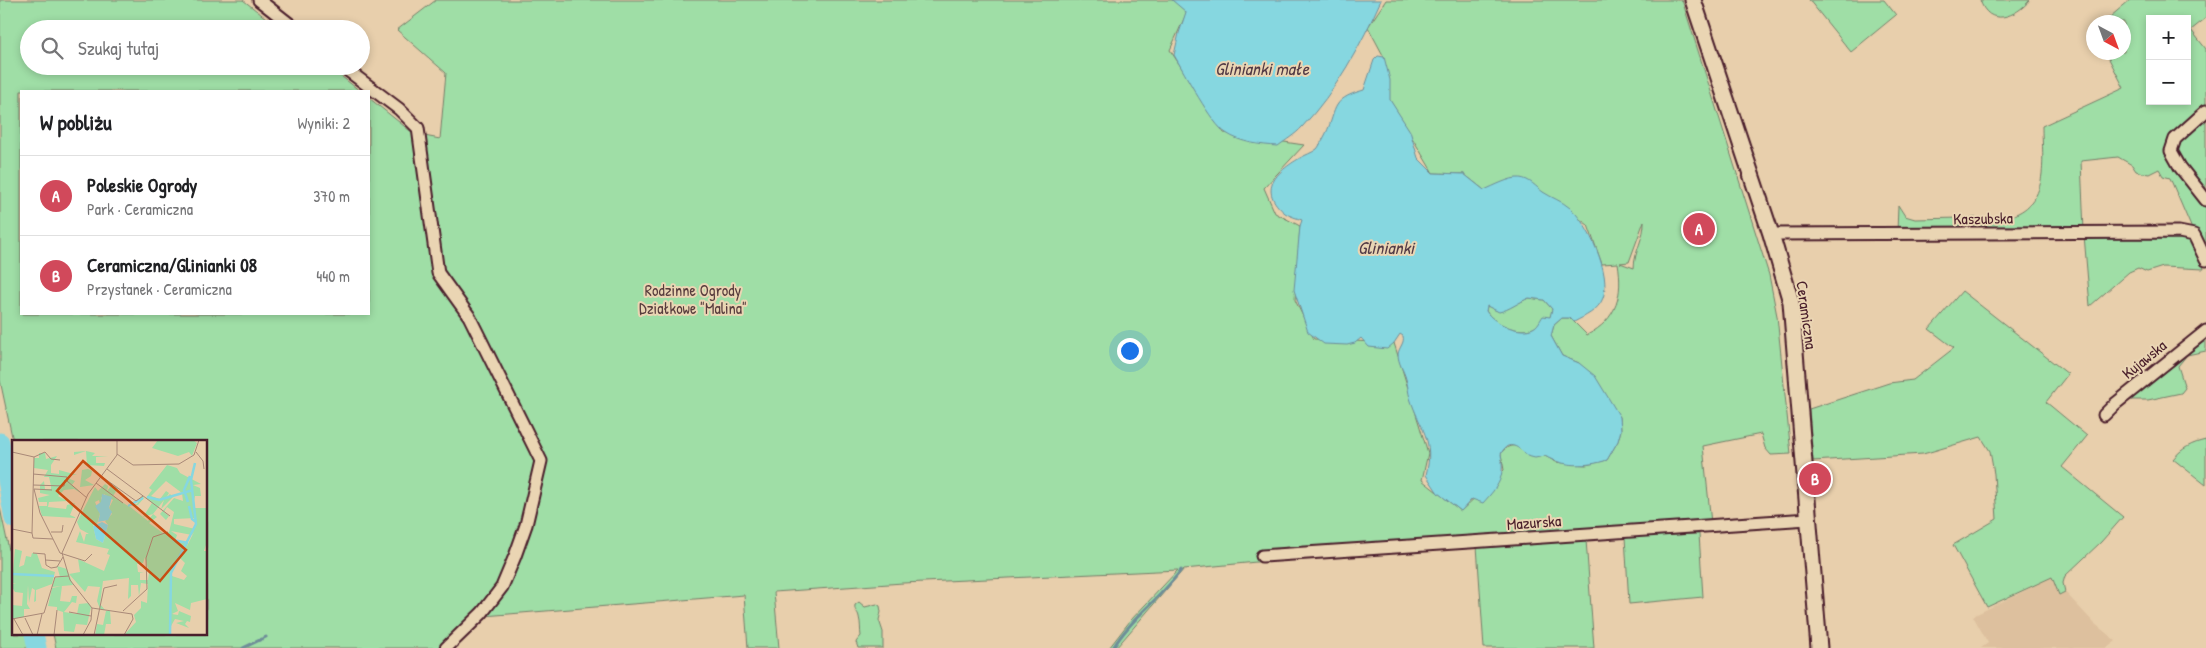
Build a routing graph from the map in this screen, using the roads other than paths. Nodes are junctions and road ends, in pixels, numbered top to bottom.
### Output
1 (259, 0) edge
2 (1693, 0) edge
3 (285, 20) edge
4 (354, 75) edge
5 (2206, 111) edge
6 (2206, 200) edge
7 (1771, 234) junction
8 (2206, 260) edge
9 (2206, 330) edge
10 (2104, 415) dead end
11 (1808, 519) junction
12 (1262, 556) dead end
13 (446, 648) edge
14 (1819, 648) edge

1 - 3 street
2 - 7 street, Ceramiczna
4 - 13 street
5 - 6 street
7 - 8 street, Kaszubska
7 - 11 street, Ceramiczna
9 - 10 street, Kujawska
11 - 12 street, Mazurska
11 - 14 street, Ceramiczna

